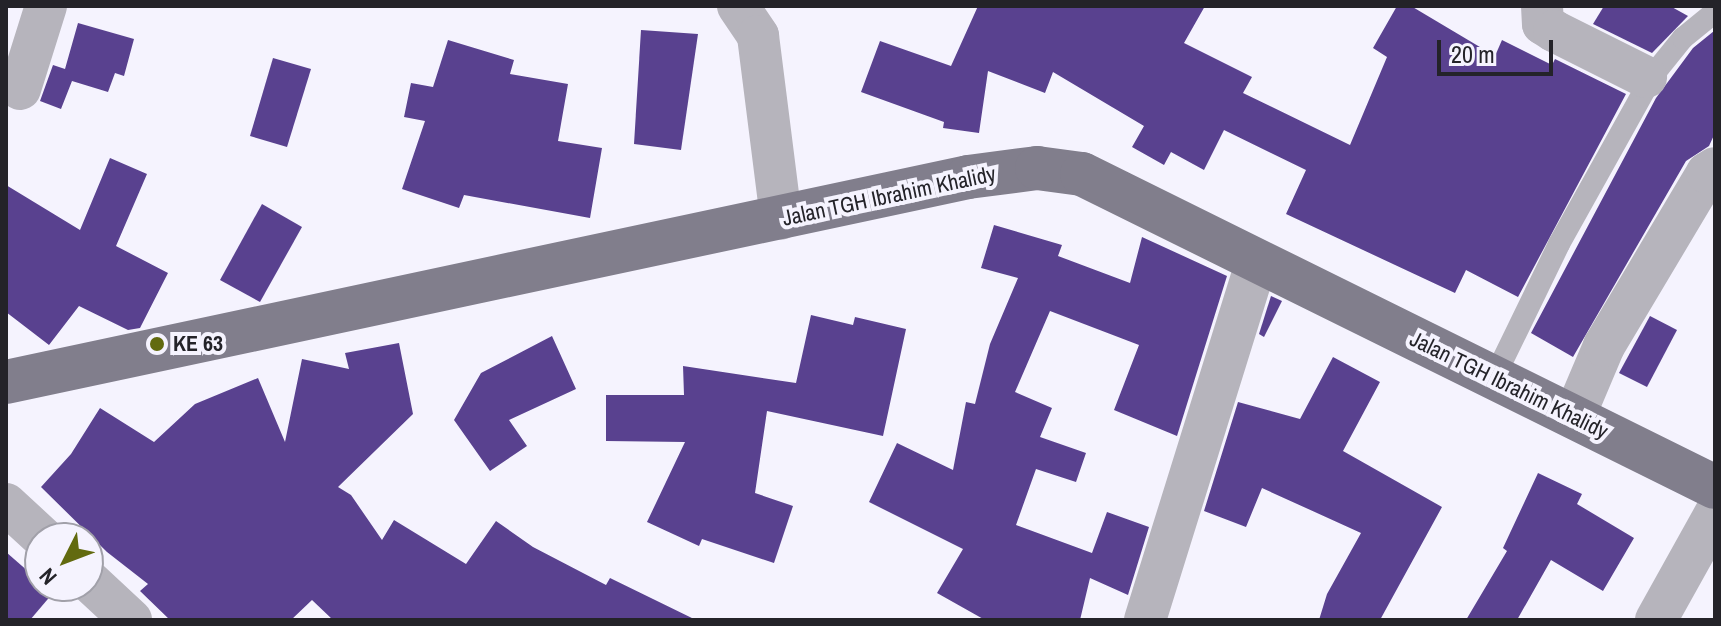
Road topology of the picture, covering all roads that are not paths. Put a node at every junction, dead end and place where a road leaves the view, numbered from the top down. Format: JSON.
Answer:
{"nodes":[{"id":1,"x":46,"y":6,"type":"edge"},
{"id":2,"x":738,"y":6,"type":"edge"},
{"id":3,"x":1542,"y":6,"type":"edge"},
{"id":4,"x":1715,"y":12,"type":"edge"},
{"id":5,"x":1646,"y":77,"type":"dead end"},
{"id":6,"x":20,"y":89,"type":"dead end"},
{"id":7,"x":1715,"y":168,"type":"edge"},
{"id":8,"x":781,"y":219,"type":"junction"},
{"id":9,"x":1257,"y":261,"type":"junction"},
{"id":10,"x":1494,"y":378,"type":"junction"},
{"id":11,"x":6,"y":382,"type":"edge"},
{"id":12,"x":1574,"y":417,"type":"junction"},
{"id":13,"x":1715,"y":487,"type":"edge"},
{"id":14,"x":6,"y":504,"type":"edge"},
{"id":15,"x":1715,"y":514,"type":"edge"},
{"id":16,"x":26,"y":522,"type":"edge"},
{"id":17,"x":104,"y":595,"type":"edge"},
{"id":18,"x":131,"y":620,"type":"edge"},
{"id":19,"x":1145,"y":620,"type":"edge"},
{"id":20,"x":1656,"y":620,"type":"edge"}],
"edges":[{"from":1,"to":6,"type":"street"},
{"from":2,"to":8,"type":"street"},
{"from":3,"to":5,"type":"street"},
{"from":4,"to":10,"type":"lane"},
{"from":7,"to":12,"type":"street"},
{"from":8,"to":9,"type":"main road","name":"Jalan TGH Ibrahim Khalidy"},
{"from":8,"to":11,"type":"main road","name":"Jalan TGH Ibrahim Khalidy"},
{"from":9,"to":10,"type":"main road","name":"Jalan TGH Ibrahim Khalidy"},
{"from":9,"to":19,"type":"street"},
{"from":10,"to":12,"type":"main road","name":"Jalan TGH Ibrahim Khalidy"},
{"from":12,"to":13,"type":"main road","name":"Jalan TGH Ibrahim Khalidy"},
{"from":14,"to":16,"type":"street"},
{"from":15,"to":20,"type":"street"},
{"from":17,"to":18,"type":"street"}]}
